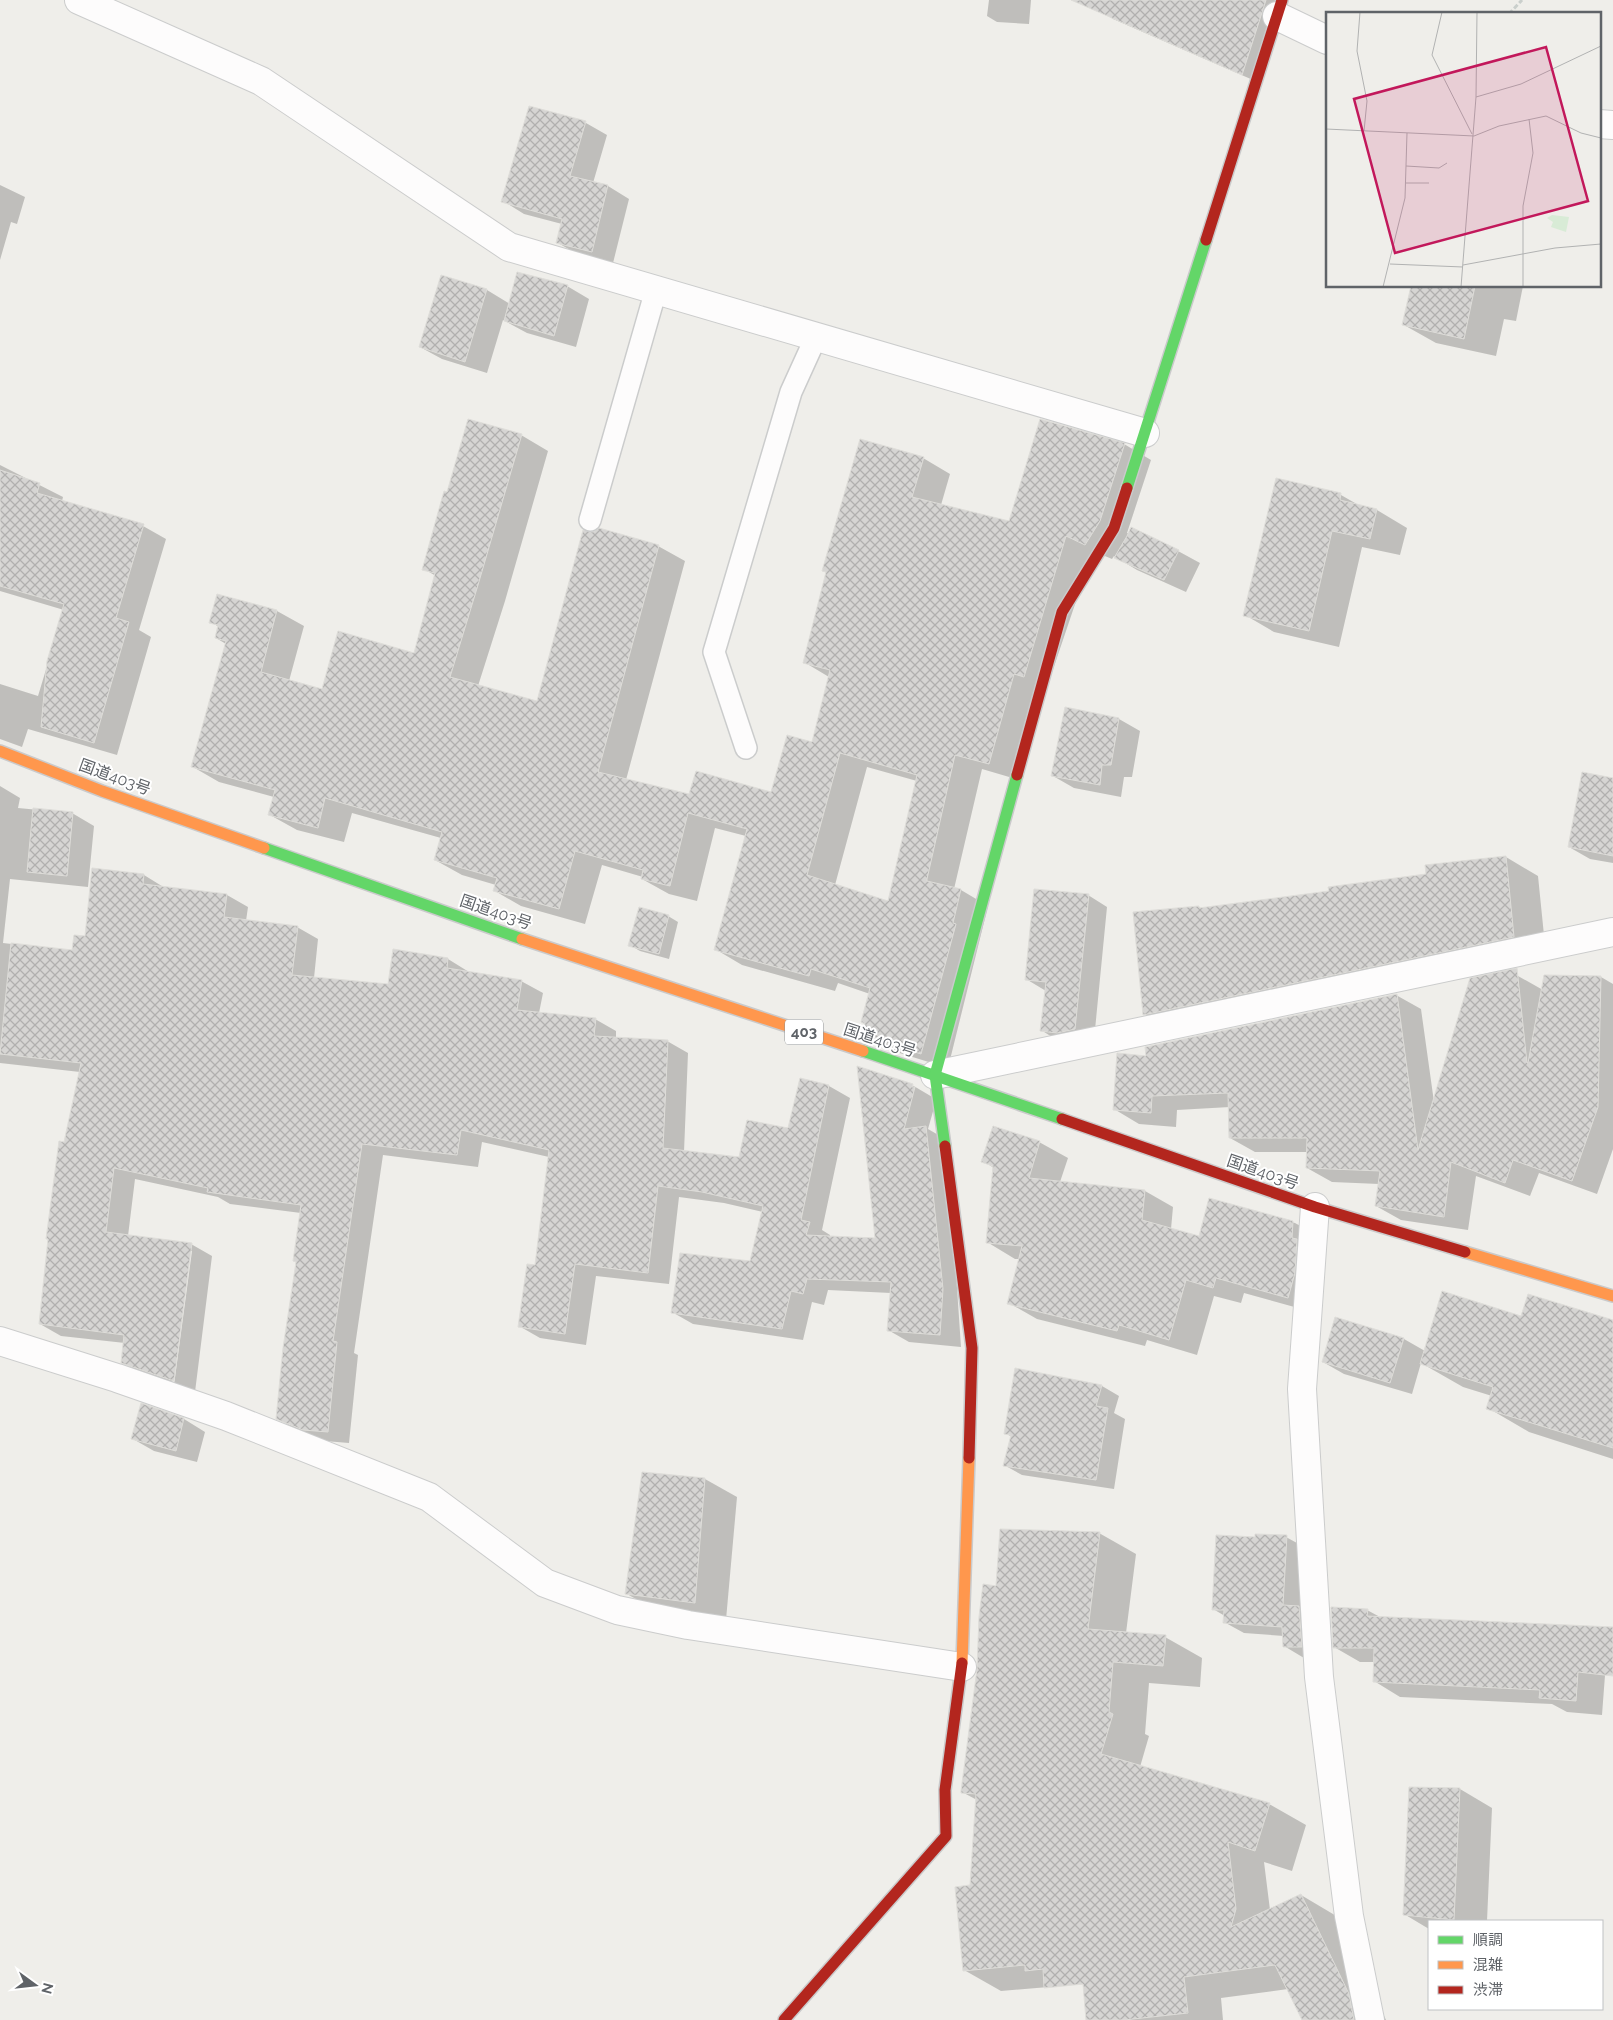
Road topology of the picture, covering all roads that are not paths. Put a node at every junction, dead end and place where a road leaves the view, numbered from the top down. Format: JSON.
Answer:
{"nodes":[{"id":1,"x":80,"y":0,"type":"edge"},
{"id":2,"x":1280,"y":8,"type":"edge"},
{"id":3,"x":1326,"y":39,"type":"edge"},
{"id":4,"x":1600,"y":124,"type":"edge"},
{"id":5,"x":1613,"y":125,"type":"edge"},
{"id":6,"x":656,"y":290,"type":"junction"},
{"id":7,"x":816,"y":337,"type":"junction"},
{"id":8,"x":1145,"y":433,"type":"junction"},
{"id":9,"x":590,"y":520,"type":"dead end"},
{"id":10,"x":746,"y":748,"type":"dead end"},
{"id":11,"x":0,"y":751,"type":"edge"},
{"id":12,"x":1613,"y":932,"type":"edge"},
{"id":13,"x":935,"y":1075,"type":"junction"},
{"id":14,"x":1315,"y":1207,"type":"junction"},
{"id":15,"x":1613,"y":1296,"type":"edge"},
{"id":16,"x":0,"y":1341,"type":"edge"},
{"id":17,"x":962,"y":1667,"type":"junction"},
{"id":18,"x":784,"y":2020,"type":"edge"},
{"id":19,"x":1370,"y":2020,"type":"edge"}],
"edges":[{"from":1,"to":6,"type":"street"},
{"from":2,"to":3,"type":"street"},
{"from":2,"to":8,"type":"main road"},
{"from":4,"to":5,"type":"street"},
{"from":6,"to":7,"type":"street"},
{"from":6,"to":9,"type":"lane"},
{"from":7,"to":8,"type":"street"},
{"from":7,"to":10,"type":"lane"},
{"from":8,"to":13,"type":"main road"},
{"from":11,"to":13,"type":"main road","name":"国道403号","number":"403"},
{"from":12,"to":13,"type":"street"},
{"from":13,"to":14,"type":"main road","name":"国道403号","number":"403"},
{"from":13,"to":17,"type":"main road"},
{"from":14,"to":15,"type":"main road","name":"国道403号","number":"403"},
{"from":14,"to":19,"type":"street"},
{"from":16,"to":17,"type":"street"},
{"from":17,"to":18,"type":"main road"}]}
